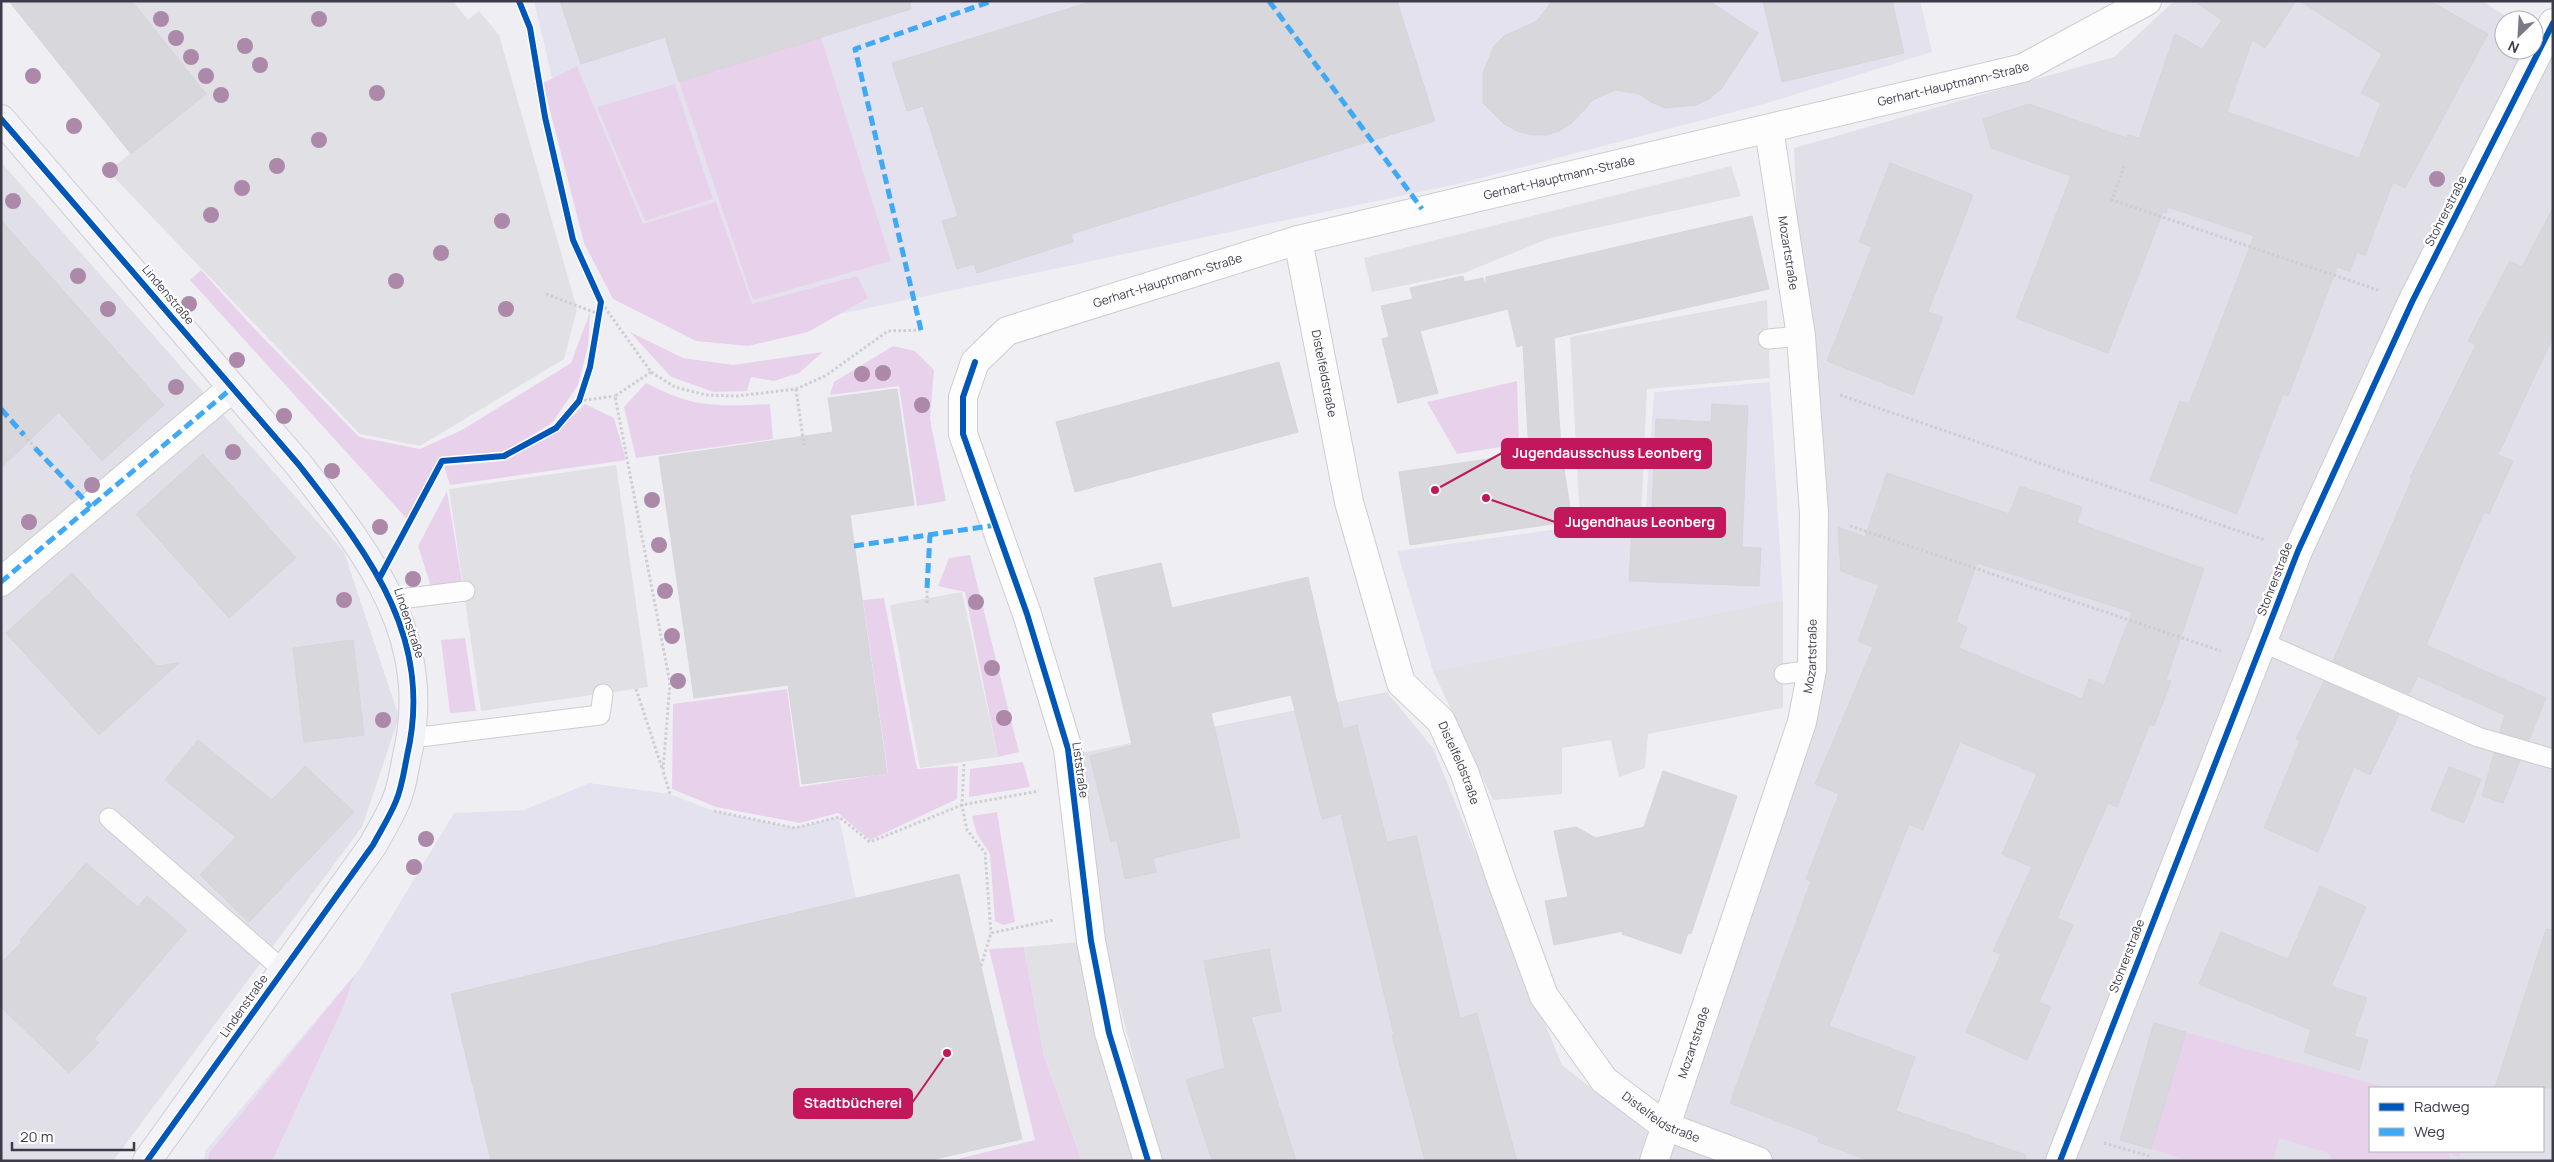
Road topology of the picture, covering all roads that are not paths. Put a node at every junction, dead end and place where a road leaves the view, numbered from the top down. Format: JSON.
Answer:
{"nodes":[{"id":1,"x":2147,"y":1,"type":"edge"},
{"id":2,"x":2553,"y":23,"type":"edge"},
{"id":3,"x":1,"y":119,"type":"edge"},
{"id":4,"x":1769,"y":129,"type":"junction"},
{"id":5,"x":1298,"y":240,"type":"junction"},
{"id":6,"x":1800,"y":336,"type":"junction"},
{"id":7,"x":1768,"y":339,"type":"dead end"},
{"id":8,"x":975,"y":362,"type":"joint"},
{"id":9,"x":232,"y":388,"type":"junction"},
{"id":10,"x":1,"y":582,"type":"edge"},
{"id":11,"x":465,"y":591,"type":"dead end"},
{"id":12,"x":392,"y":600,"type":"junction"},
{"id":13,"x":2258,"y":652,"type":"junction"},
{"id":14,"x":1812,"y":670,"type":"junction"},
{"id":15,"x":1784,"y":674,"type":"dead end"},
{"id":16,"x":603,"y":694,"type":"dead end"},
{"id":17,"x":412,"y":738,"type":"junction"},
{"id":18,"x":2553,"y":758,"type":"edge"},
{"id":19,"x":109,"y":818,"type":"dead end"},
{"id":20,"x":283,"y":970,"type":"junction"},
{"id":21,"x":1665,"y":1126,"type":"junction"},
{"id":22,"x":147,"y":1161,"type":"edge"},
{"id":23,"x":1148,"y":1161,"type":"edge"},
{"id":24,"x":1654,"y":1161,"type":"edge"},
{"id":25,"x":1758,"y":1161,"type":"edge"},
{"id":26,"x":2060,"y":1161,"type":"edge"}],
"edges":[{"from":1,"to":4,"type":"street","name":"Gerhart-Hauptmann-Straße"},
{"from":2,"to":13,"type":"street","name":"Stohrerstraße"},
{"from":3,"to":9,"type":"street","name":"Lindenstraße"},
{"from":4,"to":5,"type":"street","name":"Gerhart-Hauptmann-Straße"},
{"from":4,"to":6,"type":"street","name":"Mozartstraße"},
{"from":5,"to":8,"type":"street","name":"Gerhart-Hauptmann-Straße"},
{"from":5,"to":21,"type":"street","name":"Distelfeldstraße"},
{"from":6,"to":7,"type":"lane"},
{"from":6,"to":14,"type":"street","name":"Mozartstraße"},
{"from":8,"to":23,"type":"street","name":"Liststraße"},
{"from":9,"to":10,"type":"street"},
{"from":9,"to":12,"type":"street","name":"Lindenstraße"},
{"from":11,"to":12,"type":"lane"},
{"from":12,"to":17,"type":"street","name":"Lindenstraße"},
{"from":13,"to":18,"type":"lane"},
{"from":13,"to":26,"type":"street","name":"Stohrerstraße"},
{"from":14,"to":15,"type":"lane"},
{"from":14,"to":21,"type":"street","name":"Mozartstraße"},
{"from":16,"to":17,"type":"lane"},
{"from":17,"to":20,"type":"street","name":"Lindenstraße"},
{"from":19,"to":20,"type":"lane"},
{"from":20,"to":22,"type":"street","name":"Lindenstraße"},
{"from":21,"to":24,"type":"street","name":"Mozartstraße"},
{"from":21,"to":25,"type":"street","name":"Distelfeldstraße"}]}
